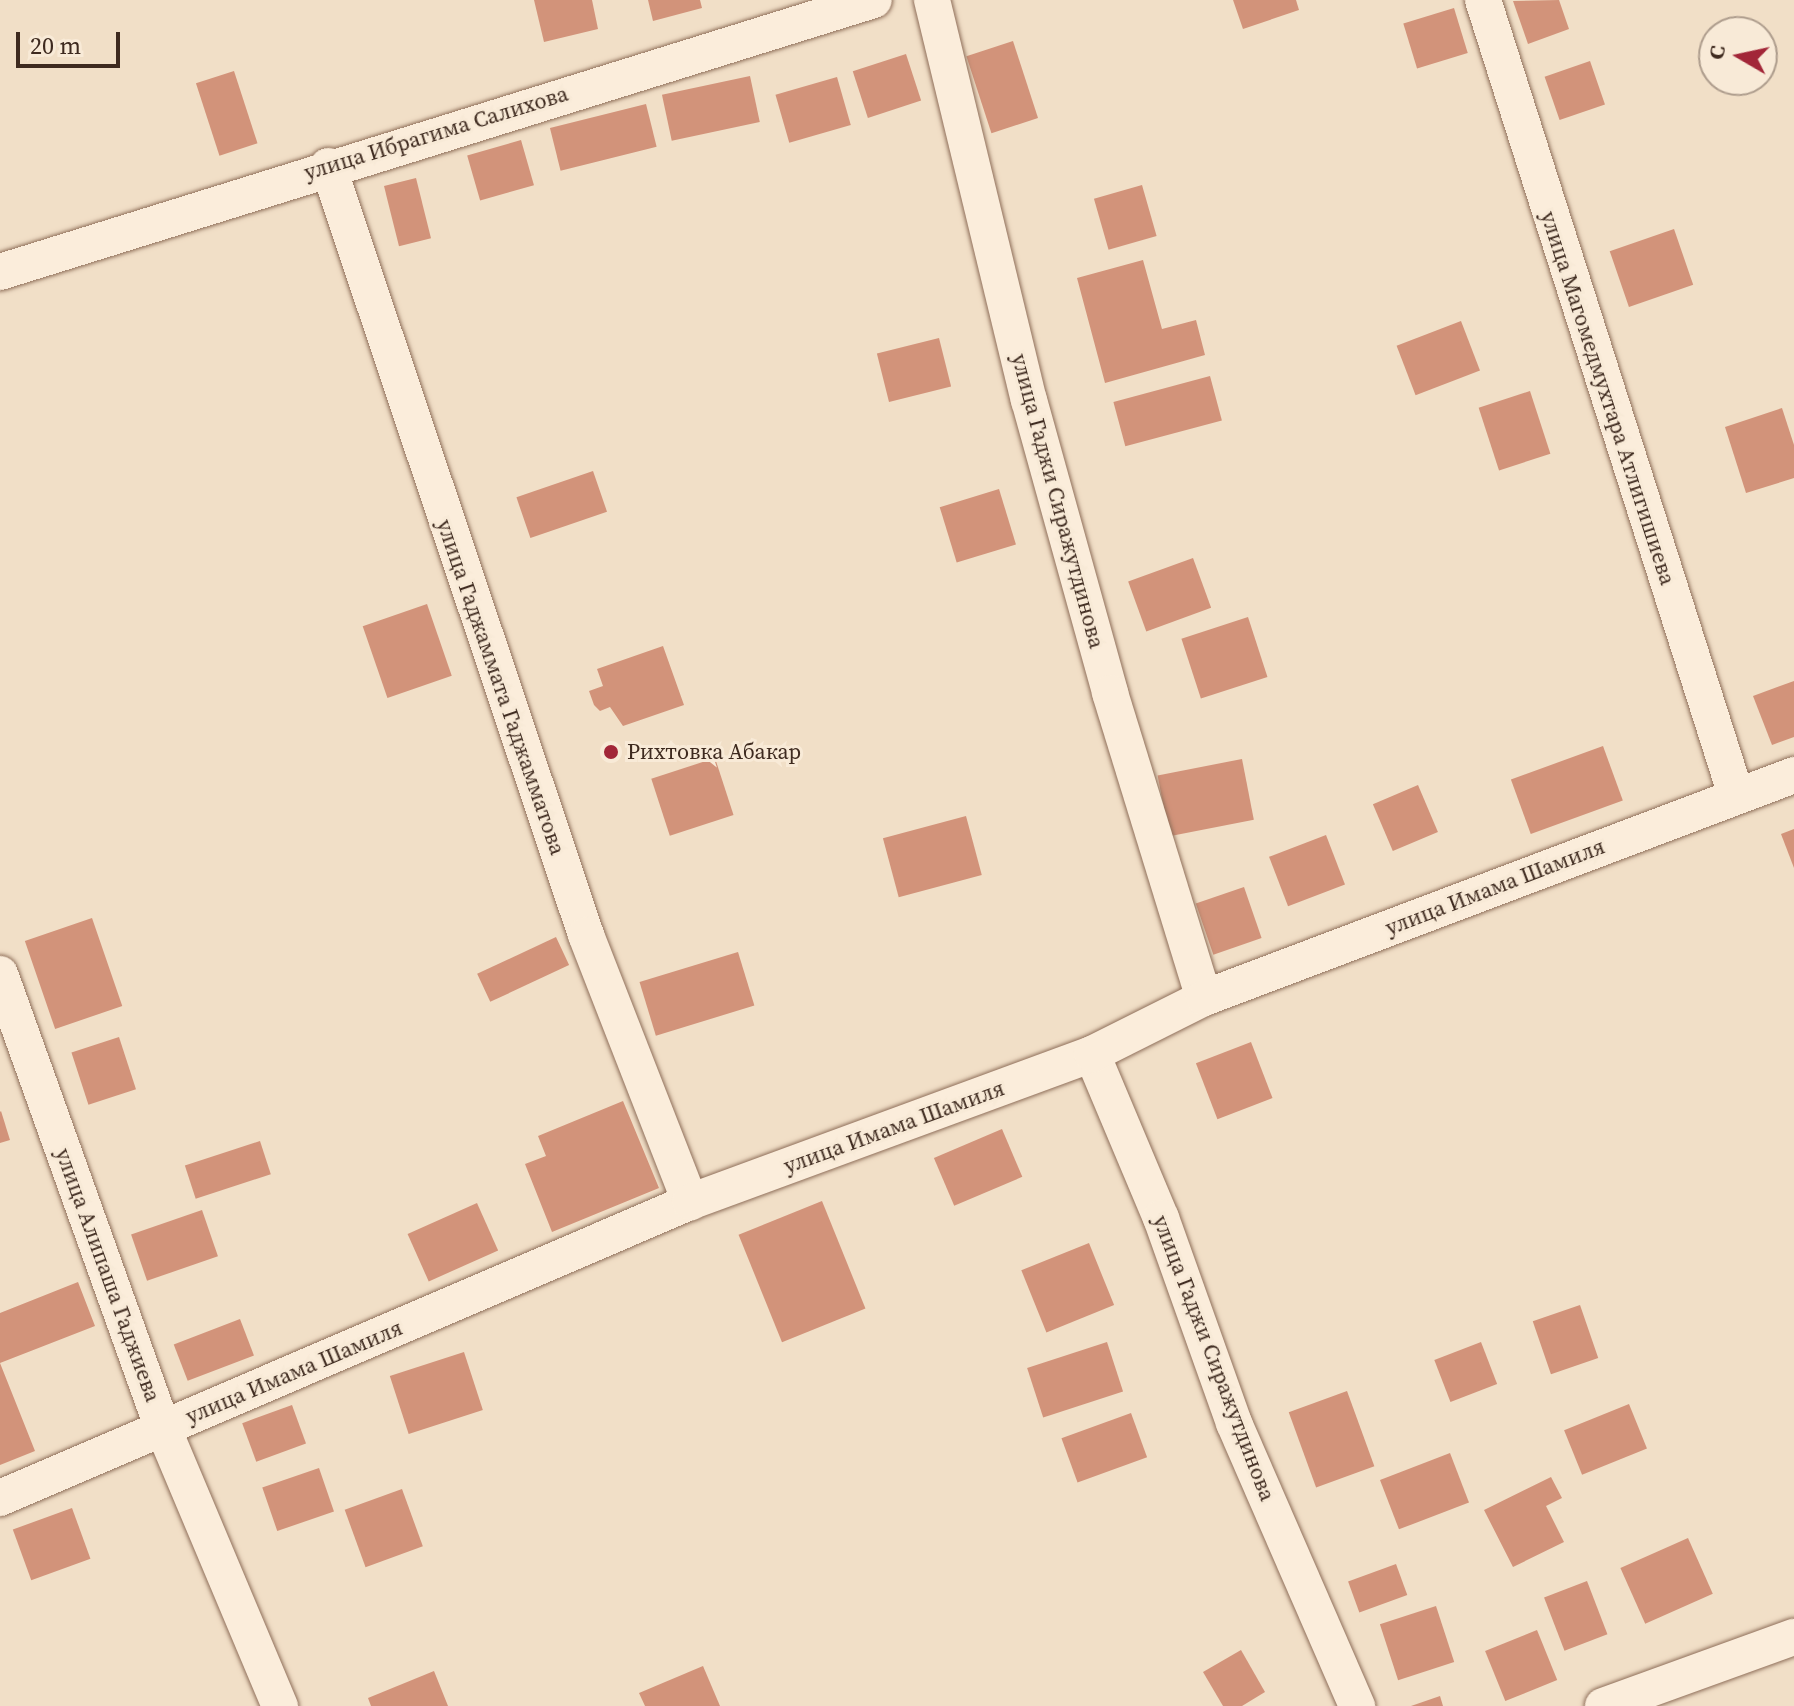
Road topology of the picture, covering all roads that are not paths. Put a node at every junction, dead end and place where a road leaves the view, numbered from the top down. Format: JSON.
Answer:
{"nodes":[{"id":1,"x":874,"y":0,"type":"edge"},
{"id":2,"x":932,"y":0,"type":"edge"},
{"id":3,"x":1483,"y":0,"type":"edge"},
{"id":4,"x":328,"y":166,"type":"junction"},
{"id":5,"x":0,"y":272,"type":"edge"},
{"id":6,"x":1794,"y":775,"type":"edge"},
{"id":7,"x":1736,"y":795,"type":"junction"},
{"id":8,"x":0,"y":974,"type":"edge"},
{"id":9,"x":1204,"y":998,"type":"junction"},
{"id":10,"x":1092,"y":1054,"type":"junction"},
{"id":11,"x":690,"y":1202,"type":"junction"},
{"id":12,"x":163,"y":1428,"type":"junction"},
{"id":13,"x":0,"y":1498,"type":"edge"},
{"id":14,"x":1794,"y":1637,"type":"edge"},
{"id":15,"x":280,"y":1706,"type":"edge"},
{"id":16,"x":1357,"y":1706,"type":"edge"},
{"id":17,"x":1603,"y":1706,"type":"edge"}],
"edges":[{"from":1,"to":4,"type":"street","name":"улица Ибрагима Салихова"},
{"from":2,"to":9,"type":"street","name":"улица Гаджи Сиражутдинова"},
{"from":3,"to":7,"type":"street","name":"улица Магомедмухтара Атлигишиева"},
{"from":4,"to":5,"type":"street","name":"улица Ибрагима Салихова"},
{"from":4,"to":11,"type":"street","name":"улица Гаджаммата Гаджамматова"},
{"from":6,"to":7,"type":"street","name":"улица Имама Шамиля"},
{"from":7,"to":9,"type":"street","name":"улица Имама Шамиля"},
{"from":8,"to":12,"type":"street","name":"улица Алипаша Гаджиева"},
{"from":9,"to":10,"type":"street","name":"улица Имама Шамиля"},
{"from":10,"to":11,"type":"street","name":"улица Имама Шамиля"},
{"from":10,"to":16,"type":"street","name":"улица Гаджи Сиражутдинова"},
{"from":11,"to":12,"type":"street","name":"улица Имама Шамиля"},
{"from":12,"to":13,"type":"street","name":"улица Имама Шамиля"},
{"from":12,"to":15,"type":"street","name":"улица Алипаша Гаджиева"},
{"from":14,"to":17,"type":"street"}]}
